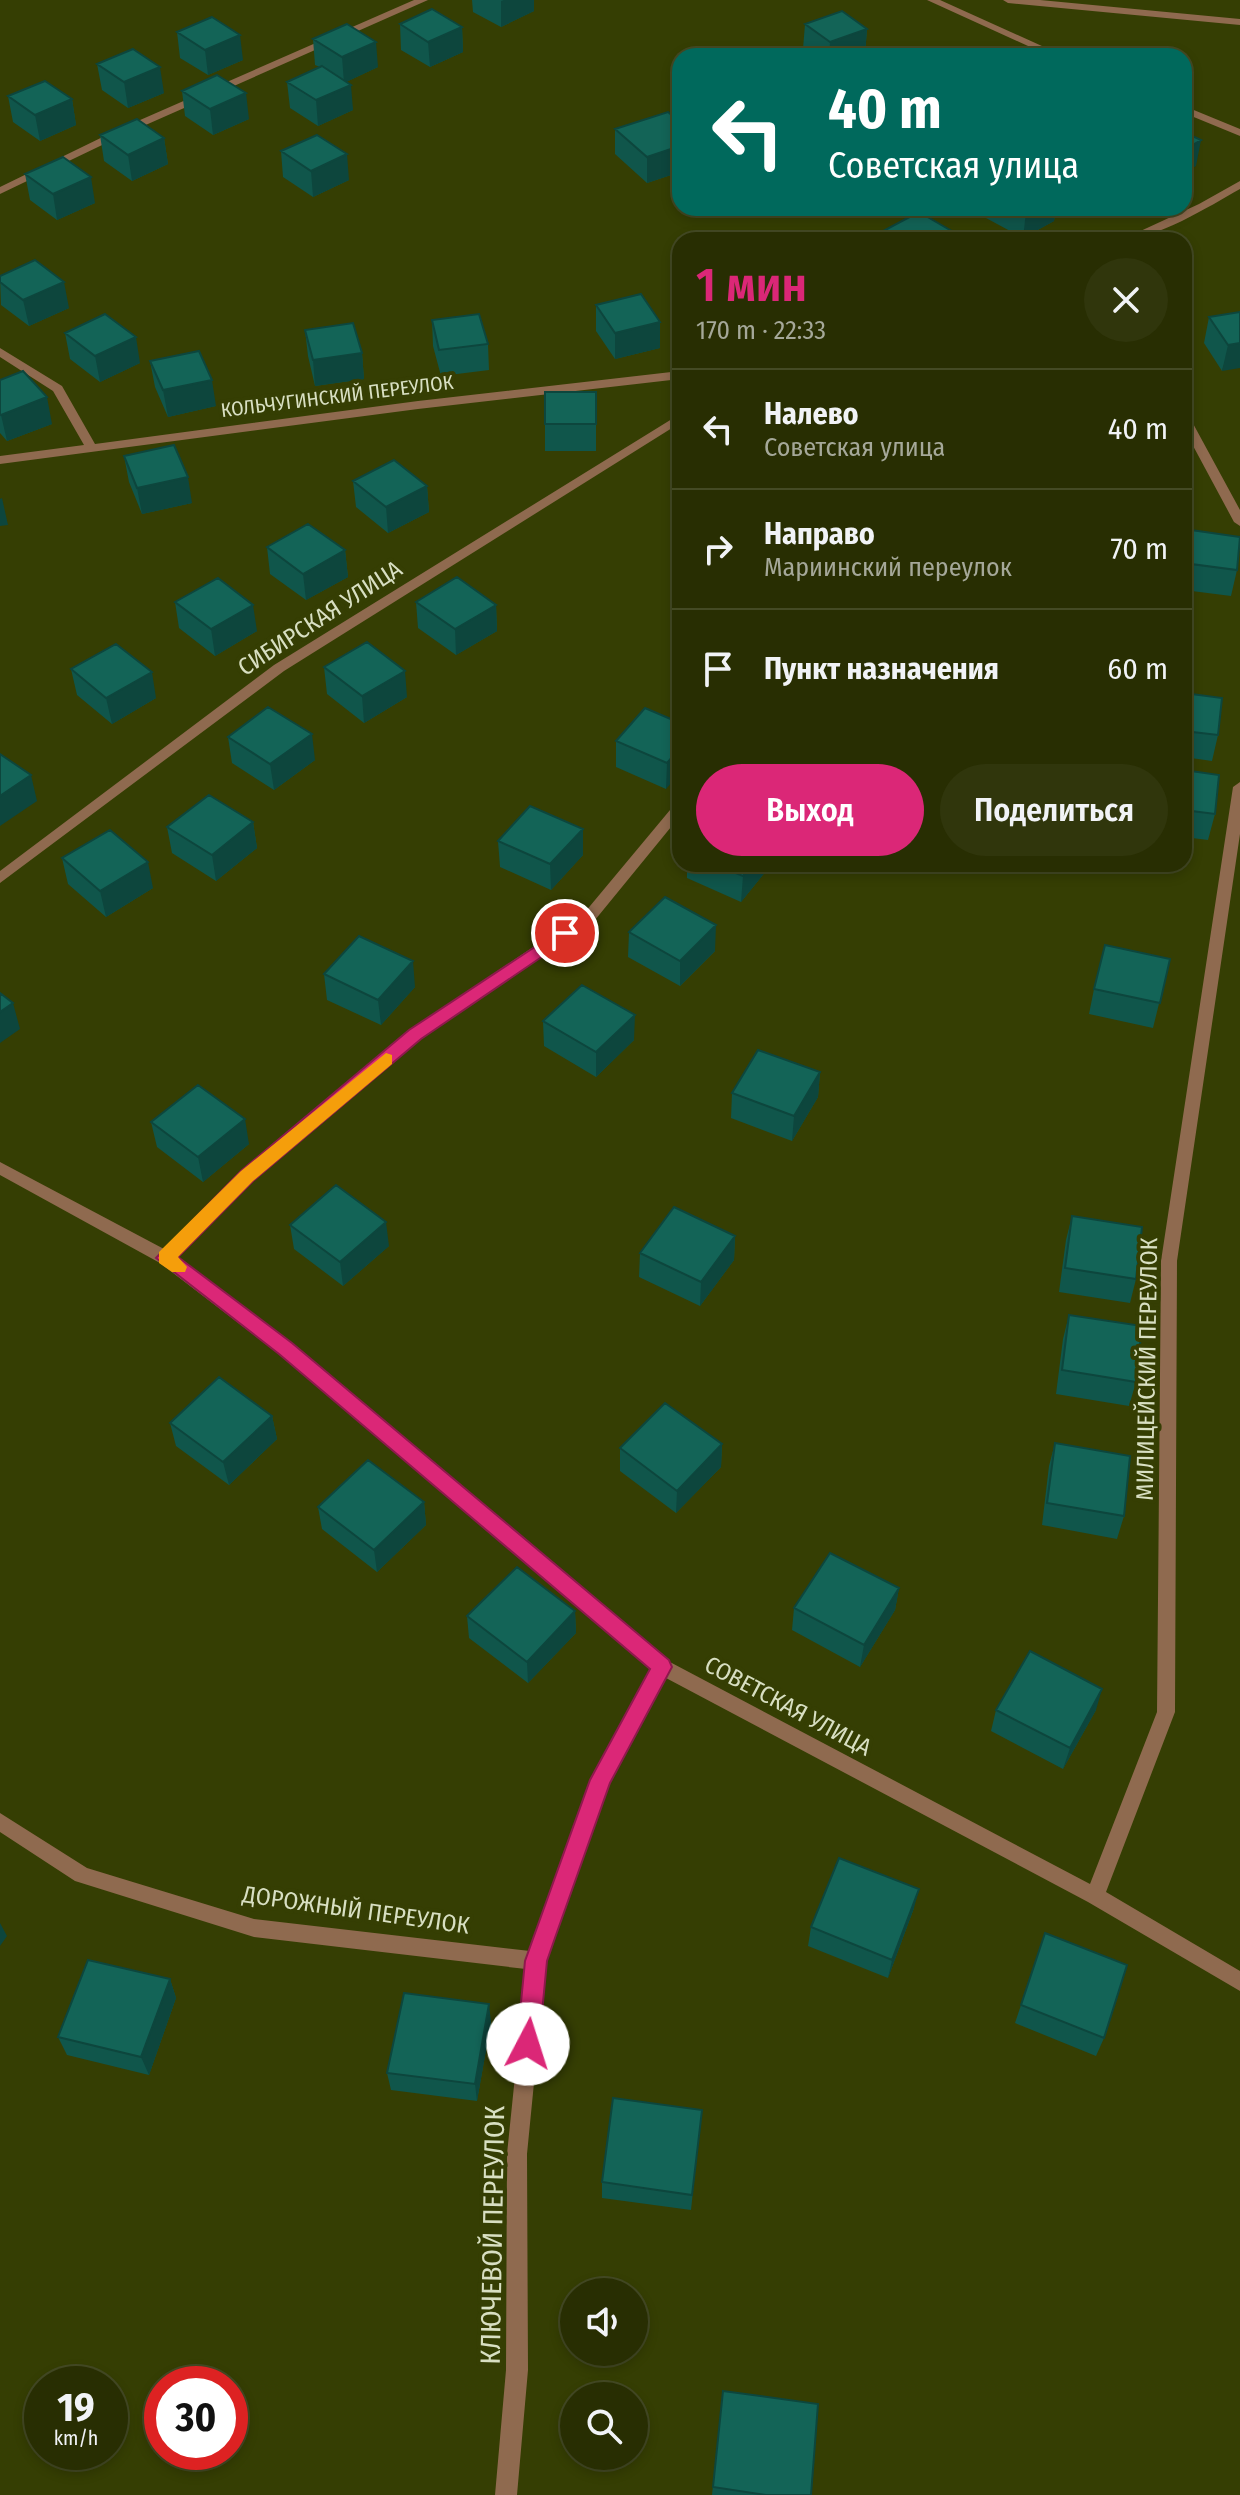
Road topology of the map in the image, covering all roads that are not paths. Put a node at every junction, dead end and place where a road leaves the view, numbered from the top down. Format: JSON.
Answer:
{"nodes":[{"id":1,"x":423,"y":0,"type":"edge"},
{"id":2,"x":932,"y":0,"type":"edge"},
{"id":3,"x":1008,"y":0,"type":"edge"},
{"id":4,"x":1240,"y":22,"type":"edge"},
{"id":5,"x":1041,"y":48,"type":"edge"},
{"id":6,"x":1192,"y":112,"type":"edge"},
{"id":7,"x":1240,"y":133,"type":"edge"},
{"id":8,"x":1240,"y":184,"type":"edge"},
{"id":9,"x":0,"y":191,"type":"edge"},
{"id":10,"x":1192,"y":211,"type":"edge"},
{"id":11,"x":1181,"y":216,"type":"edge"},
{"id":12,"x":1145,"y":232,"type":"edge"},
{"id":13,"x":0,"y":352,"type":"edge"},
{"id":14,"x":672,"y":376,"type":"edge"},
{"id":15,"x":672,"y":423,"type":"edge"},
{"id":16,"x":1192,"y":433,"type":"edge"},
{"id":17,"x":91,"y":447,"type":"junction"},
{"id":18,"x":0,"y":460,"type":"edge"},
{"id":19,"x":1240,"y":522,"type":"edge"},
{"id":20,"x":1240,"y":787,"type":"edge"},
{"id":21,"x":672,"y":817,"type":"edge"},
{"id":22,"x":0,"y":878,"type":"edge"},
{"id":23,"x":0,"y":1168,"type":"edge"},
{"id":24,"x":166,"y":1258,"type":"junction"},
{"id":25,"x":662,"y":1667,"type":"junction"},
{"id":26,"x":0,"y":1822,"type":"edge"},
{"id":27,"x":1095,"y":1896,"type":"junction"},
{"id":28,"x":536,"y":1961,"type":"junction"},
{"id":29,"x":1240,"y":1982,"type":"edge"},
{"id":30,"x":506,"y":2495,"type":"edge"}],
"edges":[{"from":1,"to":9,"type":"street"},
{"from":2,"to":5,"type":"street"},
{"from":3,"to":4,"type":"street"},
{"from":6,"to":7,"type":"street"},
{"from":8,"to":10,"type":"street"},
{"from":11,"to":12,"type":"street"},
{"from":13,"to":17,"type":"street"},
{"from":14,"to":17,"type":"street","name":"КОЛЬЧУГИНСКИЙ ПЕРЕУЛОК"},
{"from":15,"to":22,"type":"street","name":"СИБИРСКАЯ УЛИЦА"},
{"from":16,"to":19,"type":"street"},
{"from":17,"to":18,"type":"street","name":"КОЛЬЧУГИНСКИЙ ПЕРЕУЛОК"},
{"from":20,"to":27,"type":"street","name":"МИЛИЦЕЙСКИЙ ПЕРЕУЛОК"},
{"from":21,"to":24,"type":"street"},
{"from":23,"to":24,"type":"street","name":"СОВЕТСКАЯ УЛИЦА"},
{"from":24,"to":25,"type":"street","name":"СОВЕТСКАЯ УЛИЦА"},
{"from":25,"to":27,"type":"street","name":"СОВЕТСКАЯ УЛИЦА"},
{"from":25,"to":28,"type":"street","name":"КЛЮЧЕВОЙ ПЕРЕУЛОК"},
{"from":26,"to":28,"type":"street","name":"ДОРОЖНЫЙ ПЕРЕУЛОК"},
{"from":27,"to":29,"type":"street","name":"СОВЕТСКАЯ УЛИЦА"},
{"from":28,"to":30,"type":"street","name":"КЛЮЧЕВОЙ ПЕРЕУЛОК"}]}
